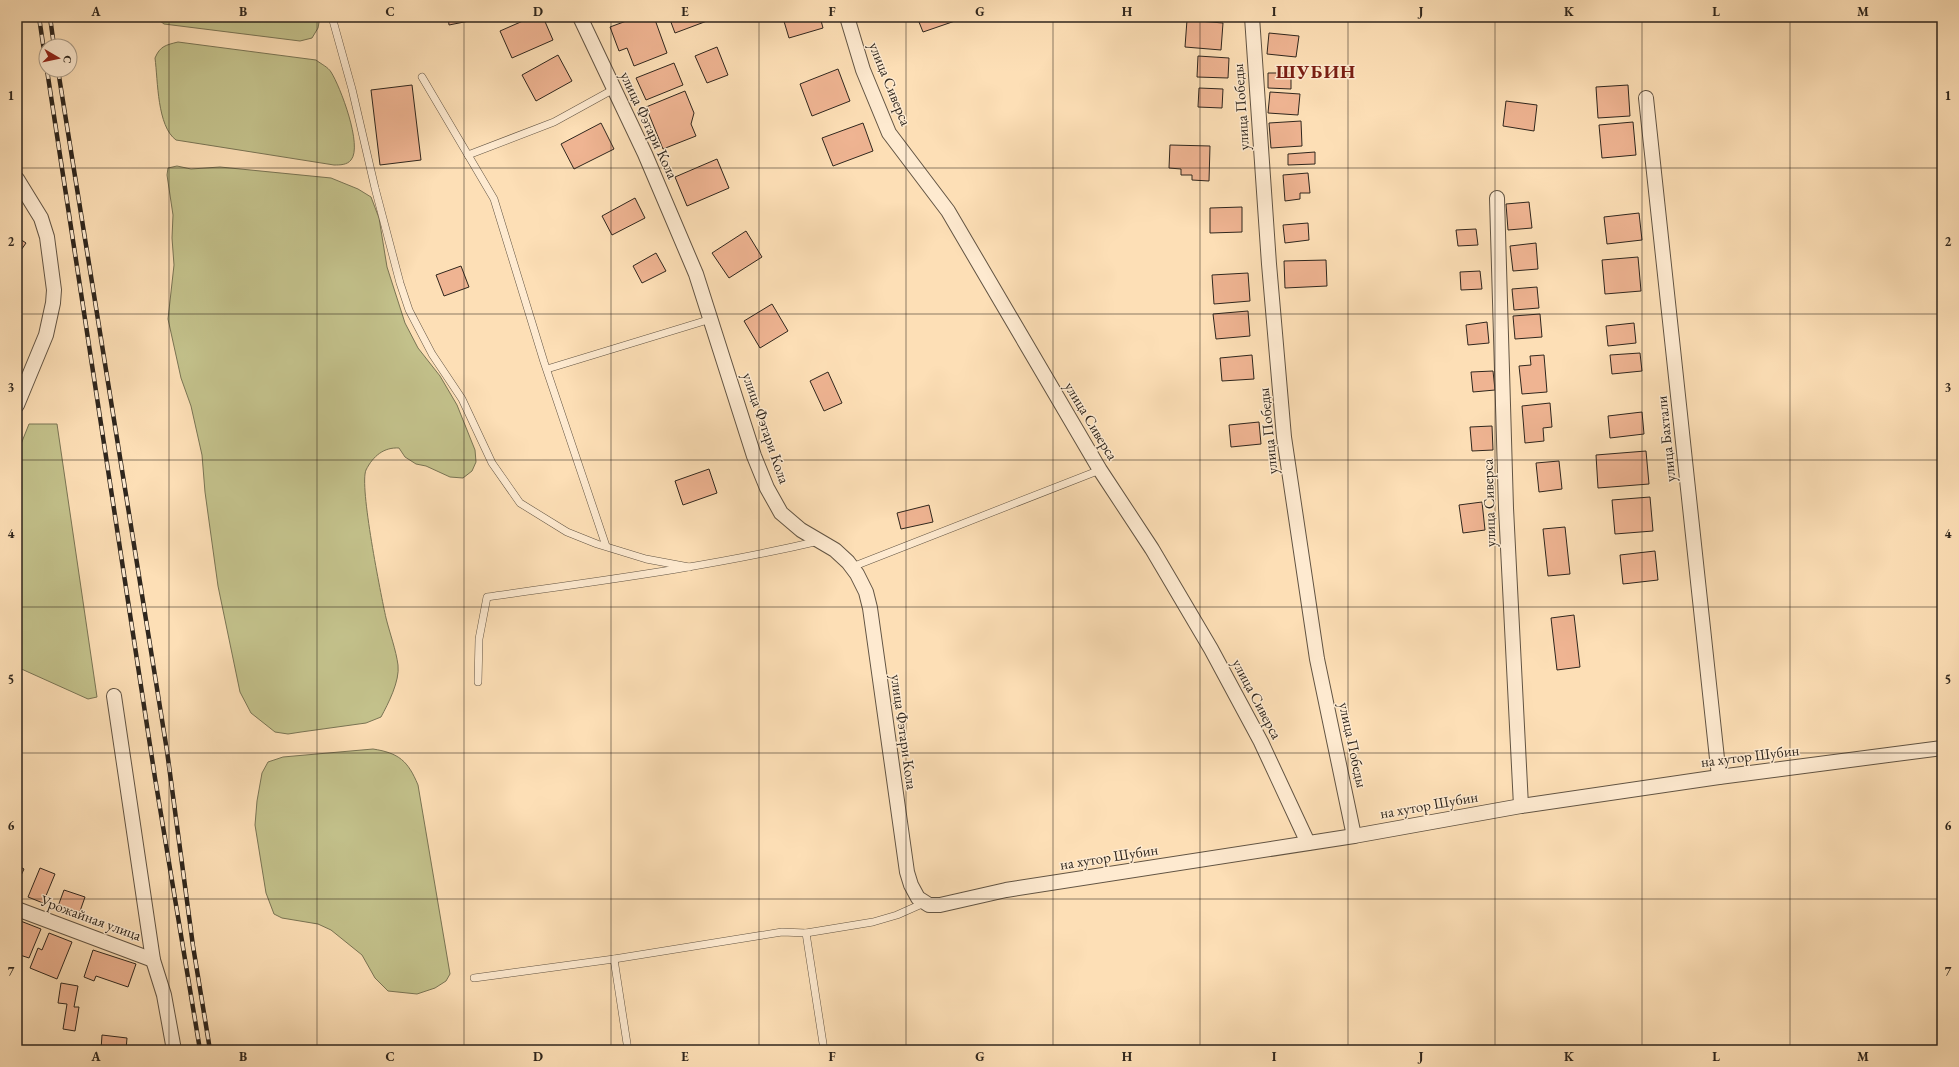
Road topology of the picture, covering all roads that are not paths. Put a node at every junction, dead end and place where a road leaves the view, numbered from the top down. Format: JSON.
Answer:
{"nodes":[{"id":1,"x":332,"y":17,"type":"edge"},
{"id":2,"x":580,"y":17,"type":"edge"},
{"id":3,"x":847,"y":17,"type":"edge"},
{"id":4,"x":1252,"y":17,"type":"edge"},
{"id":5,"x":422,"y":78,"type":"dead end"},
{"id":6,"x":614,"y":89,"type":"junction"},
{"id":7,"x":1646,"y":98,"type":"dead end"},
{"id":8,"x":468,"y":155,"type":"junction"},
{"id":9,"x":17,"y":179,"type":"edge"},
{"id":10,"x":1497,"y":198,"type":"dead end"},
{"id":11,"x":711,"y":319,"type":"junction"},
{"id":12,"x":547,"y":369,"type":"junction"},
{"id":13,"x":17,"y":405,"type":"edge"},
{"id":14,"x":1100,"y":470,"type":"junction"},
{"id":15,"x":819,"y":541,"type":"junction"},
{"id":16,"x":606,"y":546,"type":"junction"},
{"id":17,"x":689,"y":567,"type":"junction"},
{"id":18,"x":852,"y":567,"type":"junction"},
{"id":19,"x":478,"y":682,"type":"dead end"},
{"id":20,"x":114,"y":696,"type":"dead end"},
{"id":21,"x":1942,"y":748,"type":"edge"},
{"id":22,"x":1719,"y":777,"type":"junction"},
{"id":23,"x":1521,"y":806,"type":"junction"},
{"id":24,"x":1354,"y":836,"type":"junction"},
{"id":25,"x":1308,"y":843,"type":"junction"},
{"id":26,"x":924,"y":903,"type":"junction"},
{"id":27,"x":17,"y":909,"type":"edge"},
{"id":28,"x":806,"y":933,"type":"junction"},
{"id":29,"x":614,"y":959,"type":"junction"},
{"id":30,"x":153,"y":960,"type":"junction"},
{"id":31,"x":474,"y":978,"type":"dead end"},
{"id":32,"x":174,"y":1050,"type":"edge"},
{"id":33,"x":628,"y":1050,"type":"edge"},
{"id":34,"x":824,"y":1050,"type":"edge"}],
"edges":[{"from":1,"to":16,"type":"lane"},
{"from":2,"to":6,"type":"street","name":"улица Фэтари Кола"},
{"from":3,"to":14,"type":"street","name":"улица Сиверса"},
{"from":4,"to":24,"type":"street","name":"улица Победы"},
{"from":5,"to":8,"type":"lane"},
{"from":6,"to":8,"type":"lane"},
{"from":6,"to":11,"type":"street","name":"улица Фэтари Кола"},
{"from":7,"to":22,"type":"street","name":"улица Бахтали"},
{"from":8,"to":12,"type":"lane"},
{"from":9,"to":13,"type":"street"},
{"from":10,"to":23,"type":"street","name":"улица Сиверса"},
{"from":11,"to":12,"type":"lane"},
{"from":11,"to":15,"type":"street","name":"улица Фэтари Кола"},
{"from":12,"to":16,"type":"lane"},
{"from":14,"to":18,"type":"lane"},
{"from":14,"to":25,"type":"street","name":"улица Сиверса"},
{"from":15,"to":17,"type":"lane"},
{"from":15,"to":18,"type":"street","name":"улица Фэтари Кола"},
{"from":16,"to":17,"type":"lane"},
{"from":17,"to":19,"type":"lane"},
{"from":18,"to":26,"type":"street","name":"улица Фэтари Кола"},
{"from":20,"to":30,"type":"street"},
{"from":21,"to":22,"type":"street","name":"на хутор Шубин"},
{"from":22,"to":23,"type":"street","name":"на хутор Шубин"},
{"from":23,"to":24,"type":"street","name":"на хутор Шубин"},
{"from":24,"to":25,"type":"street","name":"на хутор Шубин"},
{"from":25,"to":26,"type":"street","name":"на хутор Шубин"},
{"from":26,"to":28,"type":"lane"},
{"from":27,"to":30,"type":"street","name":"Урожайная улица"},
{"from":28,"to":29,"type":"lane"},
{"from":28,"to":34,"type":"lane"},
{"from":29,"to":31,"type":"lane"},
{"from":29,"to":33,"type":"lane"},
{"from":30,"to":32,"type":"street"}]}
